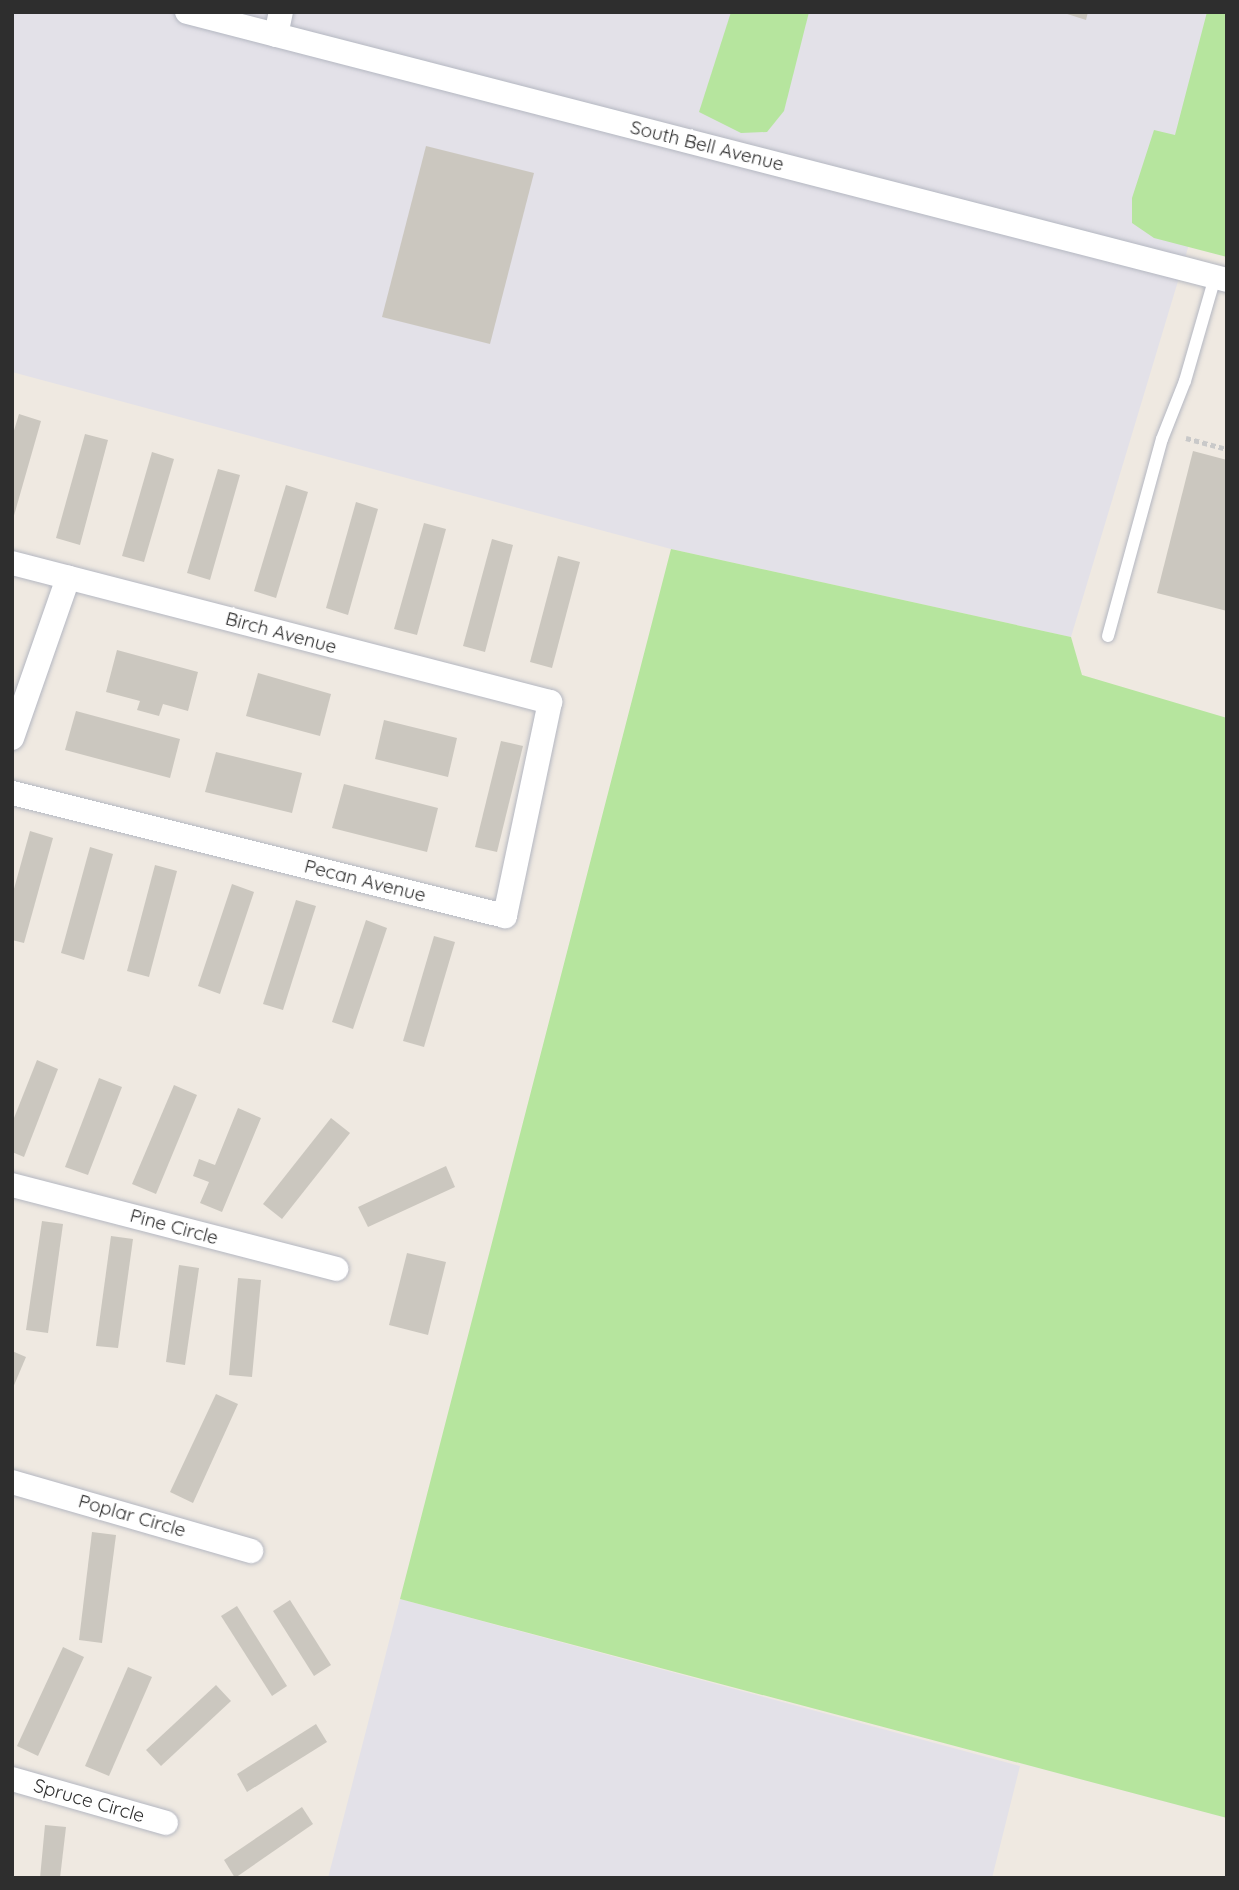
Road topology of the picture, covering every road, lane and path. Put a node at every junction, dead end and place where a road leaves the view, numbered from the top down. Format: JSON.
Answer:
{"nodes":[{"id":1,"x":187,"y":12,"type":"edge"},
{"id":2,"x":279,"y":23,"type":"edge"},
{"id":3,"x":1221,"y":279,"type":"edge"},
{"id":4,"x":1165,"y":433,"type":"junction"},
{"id":5,"x":1227,"y":449,"type":"edge"},
{"id":6,"x":12,"y":563,"type":"edge"},
{"id":7,"x":68,"y":578,"type":"junction"},
{"id":8,"x":1108,"y":636,"type":"dead end"},
{"id":9,"x":550,"y":702,"type":"joint"},
{"id":10,"x":12,"y":738,"type":"edge"},
{"id":11,"x":12,"y":793,"type":"edge"},
{"id":12,"x":12,"y":1185,"type":"edge"},
{"id":13,"x":336,"y":1269,"type":"dead end"},
{"id":14,"x":12,"y":1482,"type":"edge"},
{"id":15,"x":251,"y":1551,"type":"dead end"},
{"id":16,"x":12,"y":1779,"type":"edge"},
{"id":17,"x":166,"y":1823,"type":"dead end"}],
"edges":[{"from":1,"to":2,"type":"street","name":"South Bell Avenue"},
{"from":2,"to":3,"type":"street","name":"South Bell Avenue"},
{"from":3,"to":4,"type":"lane"},
{"from":4,"to":5,"type":"path"},
{"from":4,"to":8,"type":"lane"},
{"from":6,"to":7,"type":"street","name":"Birch Avenue"},
{"from":7,"to":9,"type":"street","name":"Birch Avenue"},
{"from":7,"to":10,"type":"street"},
{"from":9,"to":11,"type":"street","name":"Pecan Avenue"},
{"from":12,"to":13,"type":"street","name":"Pine Circle"},
{"from":14,"to":15,"type":"street","name":"Poplar Circle"},
{"from":16,"to":17,"type":"street","name":"Spruce Circle"}]}
